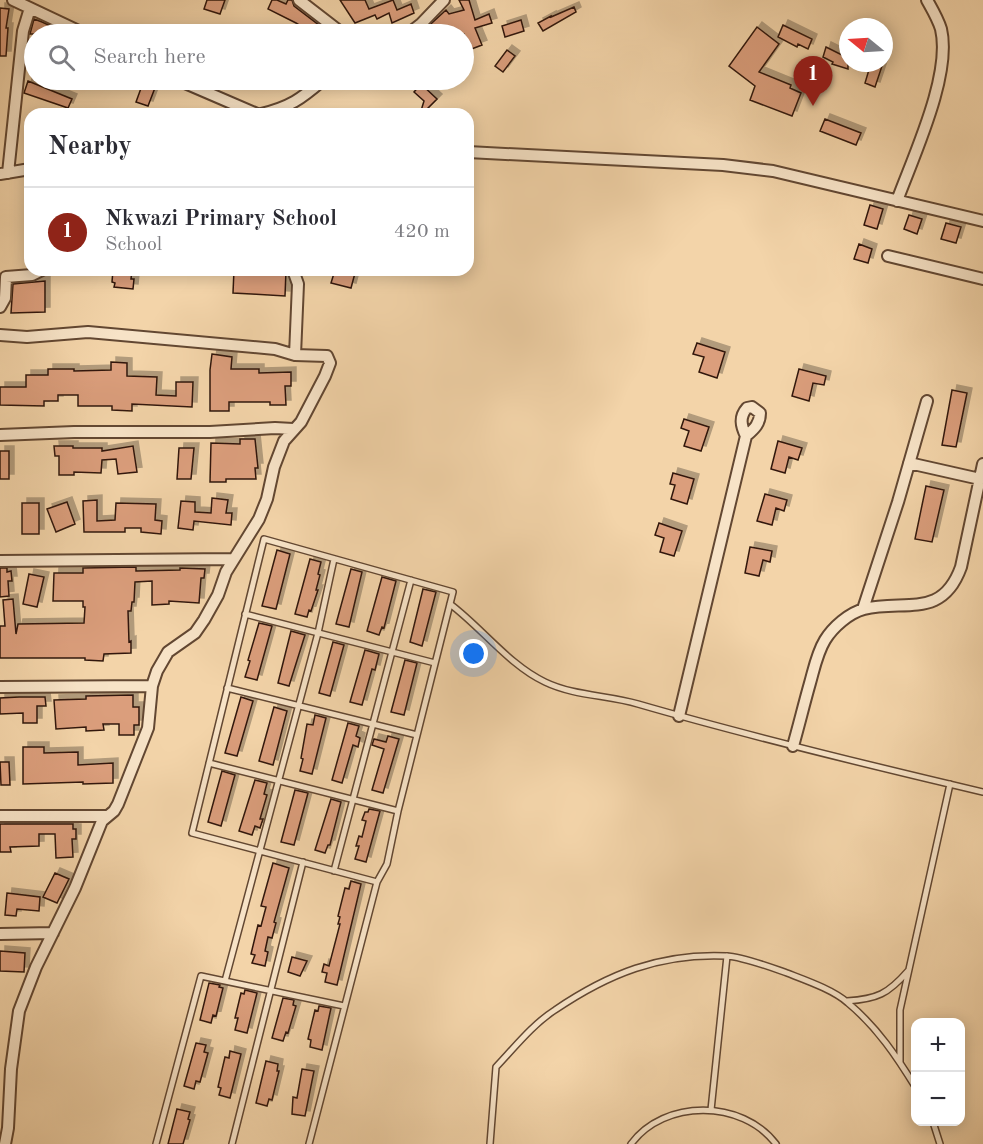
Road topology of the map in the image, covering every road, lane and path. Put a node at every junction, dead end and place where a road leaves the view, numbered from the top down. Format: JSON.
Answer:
{"nodes":[{"id":1,"x":13,"y":0,"type":"edge"},
{"id":2,"x":299,"y":0,"type":"edge"},
{"id":3,"x":444,"y":0,"type":"edge"},
{"id":4,"x":927,"y":0,"type":"edge"},
{"id":5,"x":34,"y":6,"type":"edge"},
{"id":6,"x":26,"y":24,"type":"edge"},
{"id":7,"x":67,"y":24,"type":"edge"},
{"id":8,"x":330,"y":24,"type":"edge"},
{"id":9,"x":421,"y":24,"type":"edge"},
{"id":10,"x":24,"y":29,"type":"edge"},
{"id":11,"x":201,"y":90,"type":"edge"},
{"id":12,"x":311,"y":90,"type":"edge"},
{"id":13,"x":245,"y":108,"type":"edge"},
{"id":14,"x":285,"y":108,"type":"edge"},
{"id":15,"x":474,"y":152,"type":"edge"},
{"id":16,"x":24,"y":169,"type":"edge"},
{"id":17,"x":4,"y":173,"type":"edge"},
{"id":18,"x":897,"y":201,"type":"junction"},
{"id":19,"x":983,"y":221,"type":"edge"},
{"id":20,"x":888,"y":256,"type":"dead end"},
{"id":21,"x":24,"y":276,"type":"edge"},
{"id":22,"x":295,"y":276,"type":"edge"},
{"id":23,"x":983,"y":279,"type":"edge"},
{"id":24,"x":0,"y":307,"type":"edge"},
{"id":25,"x":0,"y":336,"type":"edge"},
{"id":26,"x":295,"y":355,"type":"junction"},
{"id":27,"x":927,"y":401,"type":"dead end"},
{"id":28,"x":293,"y":429,"type":"junction"},
{"id":29,"x":0,"y":435,"type":"edge"},
{"id":30,"x":746,"y":436,"type":"dead end"},
{"id":31,"x":909,"y":463,"type":"junction"},
{"id":32,"x":983,"y":464,"type":"edge"},
{"id":33,"x":980,"y":479,"type":"junction"},
{"id":34,"x":233,"y":559,"type":"junction"},
{"id":35,"x":334,"y":559,"type":"junction"},
{"id":36,"x":0,"y":561,"type":"edge"},
{"id":37,"x":411,"y":580,"type":"junction"},
{"id":38,"x":450,"y":604,"type":"junction"},
{"id":39,"x":863,"y":609,"type":"junction"},
{"id":40,"x":245,"y":614,"type":"junction"},
{"id":41,"x":318,"y":633,"type":"junction"},
{"id":42,"x":391,"y":652,"type":"junction"},
{"id":43,"x":435,"y":663,"type":"junction"},
{"id":44,"x":152,"y":686,"type":"junction"},
{"id":45,"x":0,"y":687,"type":"edge"},
{"id":46,"x":227,"y":688,"type":"junction"},
{"id":47,"x":297,"y":705,"type":"junction"},
{"id":48,"x":680,"y":716,"type":"junction"},
{"id":49,"x":372,"y":724,"type":"junction"},
{"id":50,"x":417,"y":735,"type":"junction"},
{"id":51,"x":793,"y":746,"type":"junction"},
{"id":52,"x":209,"y":763,"type":"junction"},
{"id":53,"x":279,"y":780,"type":"junction"},
{"id":54,"x":950,"y":784,"type":"junction"},
{"id":55,"x":983,"y":792,"type":"edge"},
{"id":56,"x":352,"y":799,"type":"junction"},
{"id":57,"x":398,"y":811,"type":"junction"},
{"id":58,"x":0,"y":816,"type":"edge"},
{"id":59,"x":106,"y":816,"type":"junction"},
{"id":60,"x":259,"y":851,"type":"junction"},
{"id":61,"x":303,"y":862,"type":"junction"},
{"id":62,"x":333,"y":871,"type":"junction"},
{"id":63,"x":377,"y":882,"type":"junction"},
{"id":64,"x":53,"y":933,"type":"junction"},
{"id":65,"x":0,"y":934,"type":"edge"},
{"id":66,"x":727,"y":956,"type":"junction"},
{"id":67,"x":909,"y":970,"type":"junction"},
{"id":68,"x":225,"y":981,"type":"junction"},
{"id":69,"x":270,"y":990,"type":"junction"},
{"id":70,"x":847,"y":1001,"type":"junction"},
{"id":71,"x":344,"y":1006,"type":"junction"},
{"id":72,"x":900,"y":1064,"type":"junction"},
{"id":73,"x":6,"y":1069,"type":"edge"},
{"id":74,"x":911,"y":1082,"type":"edge"},
{"id":75,"x":711,"y":1110,"type":"junction"},
{"id":76,"x":934,"y":1126,"type":"edge"},
{"id":77,"x":4,"y":1144,"type":"edge"},
{"id":78,"x":156,"y":1144,"type":"edge"},
{"id":79,"x":232,"y":1144,"type":"edge"},
{"id":80,"x":309,"y":1144,"type":"edge"},
{"id":81,"x":490,"y":1144,"type":"edge"},
{"id":82,"x":630,"y":1144,"type":"edge"},
{"id":83,"x":776,"y":1144,"type":"edge"},
{"id":84,"x":940,"y":1144,"type":"edge"}],
"edges":[{"from":1,"to":5,"type":"street"},
{"from":2,"to":8,"type":"street"},
{"from":3,"to":9,"type":"street"},
{"from":4,"to":18,"type":"street"},
{"from":5,"to":6,"type":"street"},
{"from":5,"to":7,"type":"street"},
{"from":10,"to":17,"type":"street"},
{"from":11,"to":13,"type":"street"},
{"from":12,"to":14,"type":"street"},
{"from":15,"to":18,"type":"street"},
{"from":16,"to":17,"type":"street"},
{"from":18,"to":19,"type":"street"},
{"from":20,"to":23,"type":"street"},
{"from":21,"to":24,"type":"street"},
{"from":22,"to":26,"type":"street"},
{"from":25,"to":26,"type":"street"},
{"from":26,"to":28,"type":"street"},
{"from":27,"to":31,"type":"street"},
{"from":28,"to":29,"type":"street"},
{"from":28,"to":34,"type":"street"},
{"from":30,"to":48,"type":"street"},
{"from":31,"to":33,"type":"street"},
{"from":31,"to":39,"type":"street"},
{"from":32,"to":33,"type":"street"},
{"from":33,"to":39,"type":"street"},
{"from":34,"to":36,"type":"street"},
{"from":34,"to":44,"type":"street"},
{"from":35,"to":37,"type":"lane"},
{"from":35,"to":40,"type":"lane"},
{"from":35,"to":41,"type":"lane"},
{"from":37,"to":38,"type":"lane"},
{"from":37,"to":42,"type":"lane"},
{"from":38,"to":43,"type":"lane"},
{"from":38,"to":48,"type":"lane"},
{"from":39,"to":51,"type":"street"},
{"from":40,"to":41,"type":"lane"},
{"from":40,"to":46,"type":"lane"},
{"from":41,"to":42,"type":"lane"},
{"from":41,"to":47,"type":"lane"},
{"from":42,"to":43,"type":"lane"},
{"from":42,"to":49,"type":"lane"},
{"from":43,"to":50,"type":"lane"},
{"from":44,"to":45,"type":"street"},
{"from":44,"to":59,"type":"street"},
{"from":46,"to":47,"type":"lane"},
{"from":46,"to":52,"type":"lane"},
{"from":47,"to":49,"type":"lane"},
{"from":47,"to":53,"type":"lane"},
{"from":48,"to":51,"type":"lane"},
{"from":49,"to":50,"type":"lane"},
{"from":49,"to":56,"type":"lane"},
{"from":50,"to":57,"type":"lane"},
{"from":51,"to":54,"type":"lane"},
{"from":52,"to":53,"type":"lane"},
{"from":52,"to":60,"type":"lane"},
{"from":53,"to":56,"type":"lane"},
{"from":53,"to":60,"type":"lane"},
{"from":54,"to":55,"type":"lane"},
{"from":54,"to":67,"type":"lane"},
{"from":56,"to":57,"type":"lane"},
{"from":56,"to":62,"type":"lane"},
{"from":57,"to":63,"type":"lane"},
{"from":58,"to":59,"type":"street"},
{"from":59,"to":64,"type":"street"},
{"from":60,"to":61,"type":"lane"},
{"from":60,"to":68,"type":"lane"},
{"from":61,"to":62,"type":"lane"},
{"from":61,"to":69,"type":"lane"},
{"from":62,"to":63,"type":"lane"},
{"from":63,"to":71,"type":"lane"},
{"from":64,"to":65,"type":"street"},
{"from":64,"to":73,"type":"street"},
{"from":66,"to":70,"type":"lane"},
{"from":66,"to":75,"type":"lane"},
{"from":66,"to":81,"type":"lane"},
{"from":67,"to":70,"type":"lane"},
{"from":67,"to":72,"type":"lane"},
{"from":68,"to":69,"type":"lane"},
{"from":68,"to":78,"type":"lane"},
{"from":69,"to":71,"type":"lane"},
{"from":69,"to":79,"type":"lane"},
{"from":70,"to":72,"type":"lane"},
{"from":71,"to":80,"type":"lane"},
{"from":72,"to":74,"type":"lane"},
{"from":73,"to":77,"type":"street"},
{"from":75,"to":82,"type":"lane"},
{"from":75,"to":83,"type":"lane"},
{"from":76,"to":84,"type":"lane"}]}
